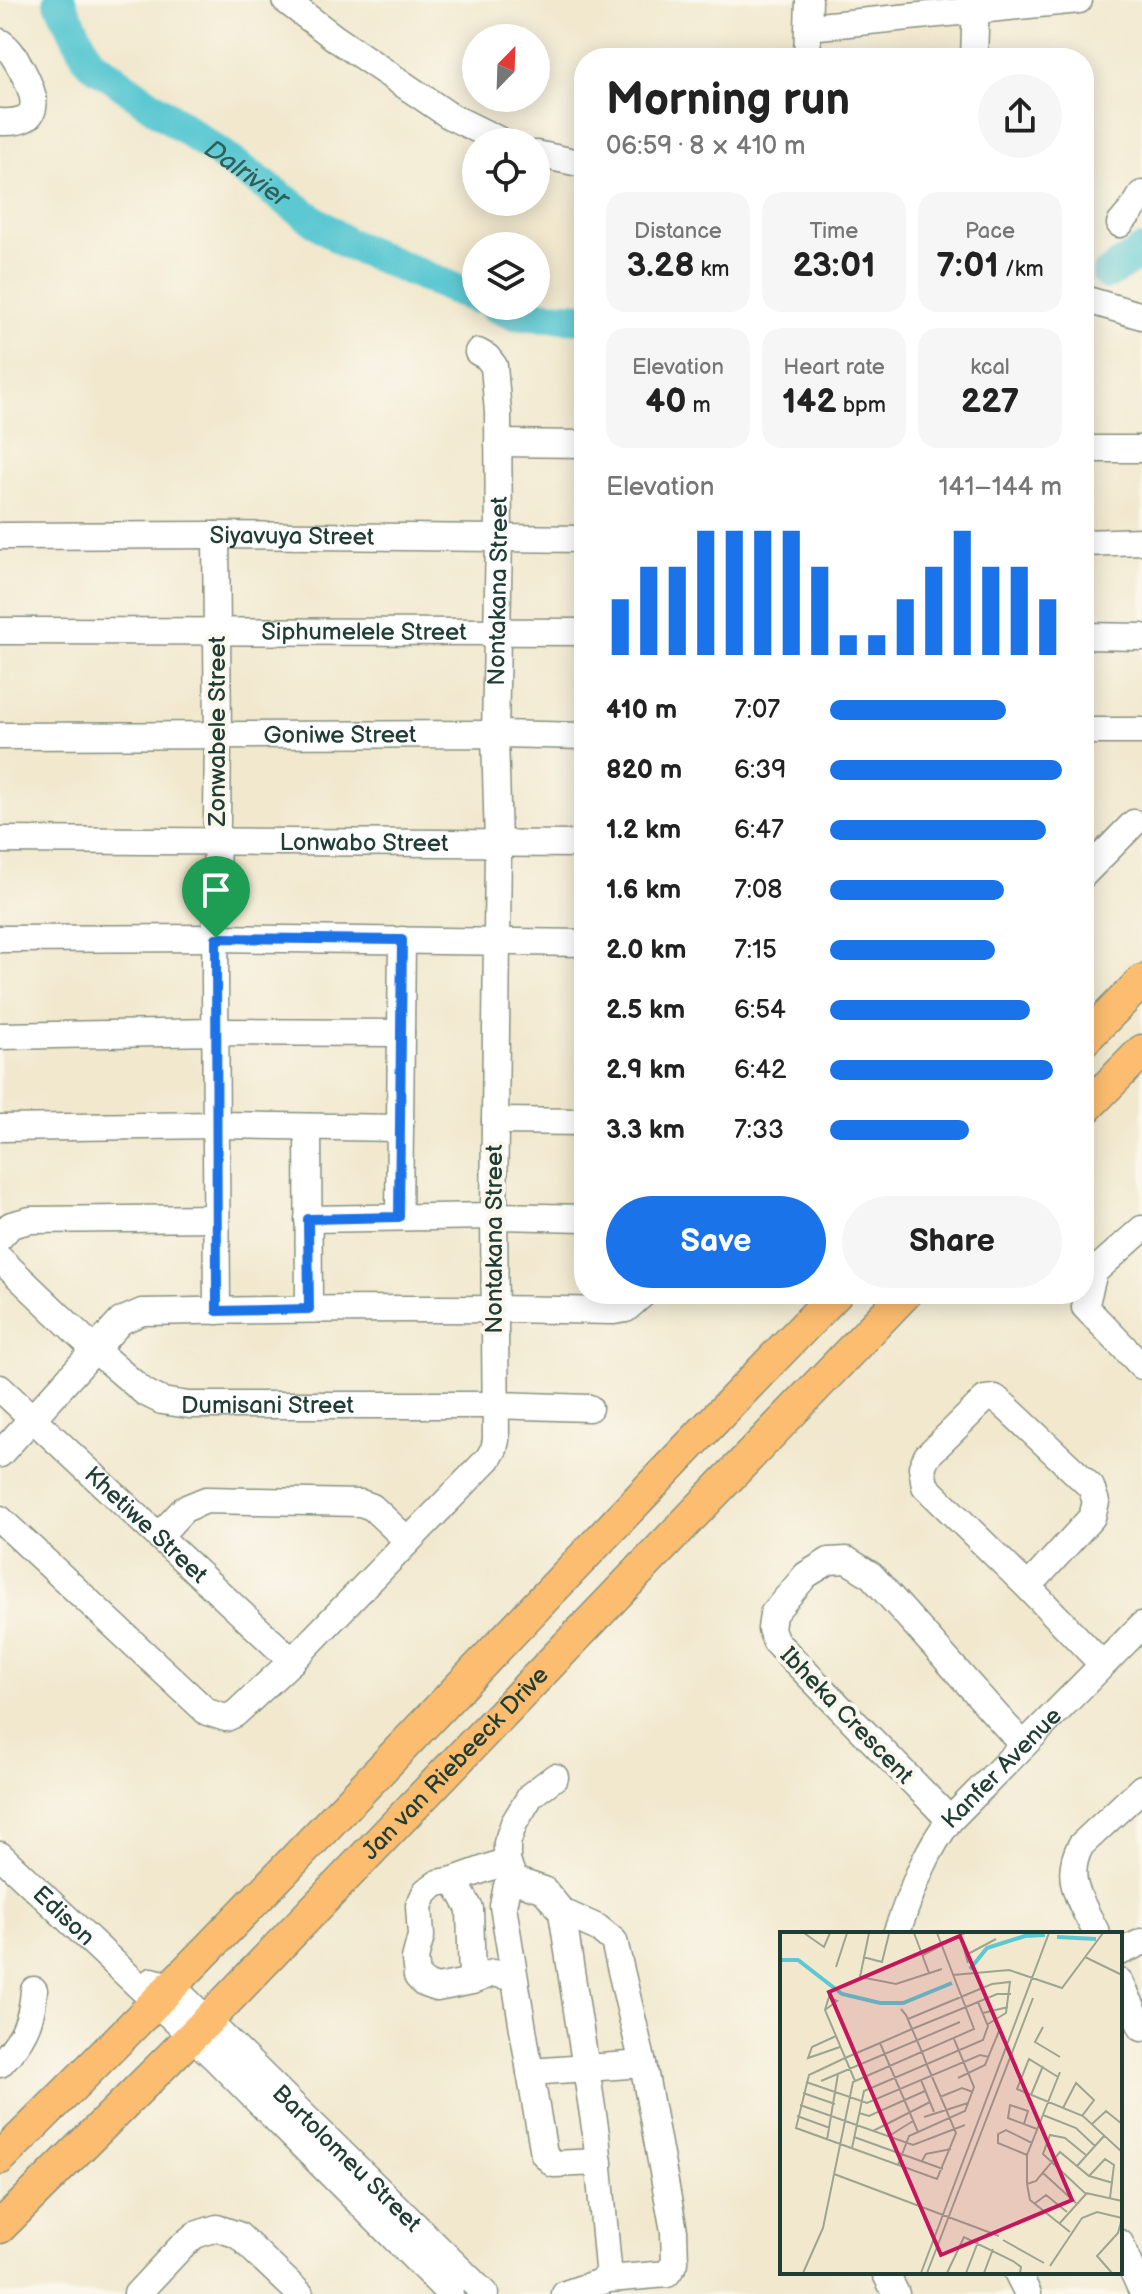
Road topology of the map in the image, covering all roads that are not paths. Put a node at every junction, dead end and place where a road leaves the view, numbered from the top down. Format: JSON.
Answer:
{"nodes":[{"id":1,"x":285,"y":0,"type":"edge"},
{"id":2,"x":809,"y":0,"type":"edge"},
{"id":3,"x":1079,"y":0,"type":"edge"},
{"id":4,"x":976,"y":5,"type":"edge"},
{"id":5,"x":809,"y":27,"type":"junction"},
{"id":6,"x":0,"y":42,"type":"edge"},
{"id":7,"x":808,"y":48,"type":"edge"},
{"id":8,"x":974,"y":48,"type":"edge"},
{"id":9,"x":0,"y":122,"type":"edge"},
{"id":10,"x":474,"y":128,"type":"edge"},
{"id":11,"x":550,"y":157,"type":"edge"},
{"id":12,"x":574,"y":162,"type":"edge"},
{"id":13,"x":1142,"y":194,"type":"edge"},
{"id":14,"x":1120,"y":224,"type":"dead end"},
{"id":15,"x":1094,"y":302,"type":"edge"},
{"id":16,"x":1142,"y":316,"type":"edge"},
{"id":17,"x":478,"y":352,"type":"dead end"},
{"id":18,"x":498,"y":443,"type":"junction"},
{"id":19,"x":574,"y":444,"type":"edge"},
{"id":20,"x":1094,"y":449,"type":"edge"},
{"id":21,"x":1142,"y":449,"type":"edge"},
{"id":22,"x":216,"y":535,"type":"junction"},
{"id":23,"x":0,"y":536,"type":"edge"},
{"id":24,"x":499,"y":539,"type":"junction"},
{"id":25,"x":574,"y":539,"type":"edge"},
{"id":26,"x":1142,"y":541,"type":"edge"},
{"id":27,"x":1094,"y":543,"type":"edge"},
{"id":28,"x":0,"y":631,"type":"edge"},
{"id":29,"x":216,"y":631,"type":"junction"},
{"id":30,"x":497,"y":632,"type":"junction"},
{"id":31,"x":574,"y":632,"type":"edge"},
{"id":32,"x":1094,"y":636,"type":"edge"},
{"id":33,"x":1142,"y":637,"type":"edge"},
{"id":34,"x":1094,"y":731,"type":"edge"},
{"id":35,"x":1142,"y":731,"type":"edge"},
{"id":36,"x":495,"y":734,"type":"junction"},
{"id":37,"x":0,"y":736,"type":"edge"},
{"id":38,"x":218,"y":736,"type":"junction"},
{"id":39,"x":574,"y":736,"type":"edge"},
{"id":40,"x":1134,"y":823,"type":"dead end"},
{"id":41,"x":0,"y":840,"type":"edge"},
{"id":42,"x":217,"y":840,"type":"junction"},
{"id":43,"x":498,"y":844,"type":"junction"},
{"id":44,"x":574,"y":844,"type":"edge"},
{"id":45,"x":1094,"y":854,"type":"edge"},
{"id":46,"x":216,"y":938,"type":"junction"},
{"id":47,"x":0,"y":939,"type":"edge"},
{"id":48,"x":402,"y":940,"type":"junction"},
{"id":49,"x":498,"y":941,"type":"junction"},
{"id":50,"x":574,"y":943,"type":"edge"},
{"id":51,"x":1142,"y":981,"type":"edge"},
{"id":52,"x":1094,"y":1030,"type":"edge"},
{"id":53,"x":216,"y":1032,"type":"junction"},
{"id":54,"x":401,"y":1033,"type":"junction"},
{"id":55,"x":0,"y":1036,"type":"edge"},
{"id":56,"x":1142,"y":1051,"type":"edge"},
{"id":57,"x":1094,"y":1100,"type":"edge"},
{"id":58,"x":495,"y":1121,"type":"junction"},
{"id":59,"x":574,"y":1122,"type":"edge"},
{"id":60,"x":217,"y":1125,"type":"junction"},
{"id":61,"x":308,"y":1127,"type":"junction"},
{"id":62,"x":0,"y":1128,"type":"edge"},
{"id":63,"x":399,"y":1128,"type":"junction"},
{"id":64,"x":494,"y":1216,"type":"junction"},
{"id":65,"x":399,"y":1217,"type":"junction"},
{"id":66,"x":216,"y":1218,"type":"junction"},
{"id":67,"x":574,"y":1218,"type":"edge"},
{"id":68,"x":308,"y":1219,"type":"junction"},
{"id":69,"x":1142,"y":1229,"type":"edge"},
{"id":70,"x":0,"y":1237,"type":"edge"},
{"id":71,"x":0,"y":1259,"type":"edge"},
{"id":72,"x":1094,"y":1272,"type":"edge"},
{"id":73,"x":632,"y":1304,"type":"edge"},
{"id":74,"x":826,"y":1304,"type":"edge"},
{"id":75,"x":895,"y":1304,"type":"edge"},
{"id":76,"x":1086,"y":1304,"type":"edge"},
{"id":77,"x":493,"y":1308,"type":"junction"},
{"id":78,"x":309,"y":1309,"type":"junction"},
{"id":79,"x":217,"y":1311,"type":"junction"},
{"id":80,"x":95,"y":1350,"type":"junction"},
{"id":81,"x":1142,"y":1366,"type":"edge"},
{"id":82,"x":0,"y":1388,"type":"edge"},
{"id":83,"x":495,"y":1405,"type":"junction"},
{"id":84,"x":589,"y":1408,"type":"dead end"},
{"id":85,"x":32,"y":1417,"type":"junction"},
{"id":86,"x":0,"y":1454,"type":"edge"},
{"id":87,"x":0,"y":1519,"type":"edge"},
{"id":88,"x":159,"y":1536,"type":"junction"},
{"id":89,"x":407,"y":1540,"type":"junction"},
{"id":90,"x":1028,"y":1587,"type":"junction"},
{"id":91,"x":1142,"y":1625,"type":"edge"},
{"id":92,"x":292,"y":1661,"type":"junction"},
{"id":93,"x":1102,"y":1664,"type":"junction"},
{"id":94,"x":1023,"y":1745,"type":"junction"},
{"id":95,"x":555,"y":1777,"type":"dead end"},
{"id":96,"x":1142,"y":1788,"type":"edge"},
{"id":97,"x":950,"y":1820,"type":"junction"},
{"id":98,"x":0,"y":1855,"type":"edge"},
{"id":99,"x":510,"y":1871,"type":"junction"},
{"id":100,"x":454,"y":1880,"type":"junction"},
{"id":101,"x":562,"y":1912,"type":"junction"},
{"id":102,"x":897,"y":1932,"type":"edge"},
{"id":103,"x":1096,"y":1932,"type":"edge"},
{"id":104,"x":1142,"y":1942,"type":"edge"},
{"id":105,"x":1122,"y":1951,"type":"edge"},
{"id":106,"x":514,"y":1978,"type":"junction"},
{"id":107,"x":472,"y":1981,"type":"junction"},
{"id":108,"x":1122,"y":1986,"type":"edge"},
{"id":109,"x":34,"y":1990,"type":"dead end"},
{"id":110,"x":164,"y":1994,"type":"junction"},
{"id":111,"x":200,"y":2028,"type":"junction"},
{"id":112,"x":1142,"y":2028,"type":"edge"},
{"id":113,"x":0,"y":2064,"type":"edge"},
{"id":114,"x":643,"y":2064,"type":"junction"},
{"id":115,"x":586,"y":2069,"type":"junction"},
{"id":116,"x":530,"y":2072,"type":"junction"},
{"id":117,"x":0,"y":2158,"type":"edge"},
{"id":118,"x":599,"y":2162,"type":"junction"},
{"id":119,"x":0,"y":2227,"type":"edge"},
{"id":120,"x":1122,"y":2247,"type":"edge"},
{"id":121,"x":886,"y":2274,"type":"edge"},
{"id":122,"x":1018,"y":2274,"type":"edge"},
{"id":123,"x":601,"y":2284,"type":"edge"},
{"id":124,"x":673,"y":2284,"type":"edge"},
{"id":125,"x":1142,"y":2291,"type":"edge"},
{"id":126,"x":137,"y":2294,"type":"edge"},
{"id":127,"x":300,"y":2294,"type":"edge"},
{"id":128,"x":450,"y":2294,"type":"edge"},
{"id":129,"x":485,"y":2294,"type":"edge"},
{"id":130,"x":565,"y":2294,"type":"edge"},
{"id":131,"x":896,"y":2294,"type":"edge"},
{"id":132,"x":1028,"y":2294,"type":"edge"}],
"edges":[{"from":1,"to":10,"type":"street"},
{"from":2,"to":5,"type":"street"},
{"from":3,"to":4,"type":"street"},
{"from":4,"to":5,"type":"street"},
{"from":4,"to":8,"type":"street"},
{"from":5,"to":7,"type":"street"},
{"from":6,"to":9,"type":"street"},
{"from":11,"to":12,"type":"street"},
{"from":13,"to":14,"type":"street"},
{"from":15,"to":16,"type":"street"},
{"from":17,"to":18,"type":"street","name":"Nontakana Street"},
{"from":18,"to":19,"type":"street"},
{"from":18,"to":24,"type":"street","name":"Nontakana Street"},
{"from":20,"to":21,"type":"street"},
{"from":22,"to":23,"type":"street","name":"Siyavuya Street"},
{"from":22,"to":24,"type":"street","name":"Siyavuya Street"},
{"from":22,"to":29,"type":"street","name":"Zonwabele Street"},
{"from":24,"to":25,"type":"street","name":"Siyavuya Street"},
{"from":24,"to":30,"type":"street","name":"Nontakana Street"},
{"from":26,"to":27,"type":"street"},
{"from":28,"to":29,"type":"street","name":"Siphumelele Street"},
{"from":29,"to":30,"type":"street","name":"Siphumelele Street"},
{"from":29,"to":38,"type":"street","name":"Zonwabele Street"},
{"from":30,"to":31,"type":"street","name":"Siphumelele Street"},
{"from":30,"to":36,"type":"street","name":"Nontakana Street"},
{"from":32,"to":33,"type":"street"},
{"from":34,"to":35,"type":"street"},
{"from":36,"to":38,"type":"street","name":"Goniwe Street"},
{"from":36,"to":39,"type":"street","name":"Goniwe Street"},
{"from":36,"to":43,"type":"street","name":"Nontakana Street"},
{"from":37,"to":38,"type":"street","name":"Goniwe Street"},
{"from":38,"to":42,"type":"street","name":"Zonwabele Street"},
{"from":40,"to":45,"type":"street"},
{"from":41,"to":42,"type":"street","name":"Lonwabo Street"},
{"from":42,"to":43,"type":"street","name":"Lonwabo Street"},
{"from":42,"to":46,"type":"street","name":"Zonwabele Street"},
{"from":43,"to":44,"type":"street","name":"Lonwabo Street"},
{"from":43,"to":49,"type":"street","name":"Nontakana Street"},
{"from":46,"to":47,"type":"street"},
{"from":46,"to":48,"type":"street"},
{"from":46,"to":53,"type":"street","name":"Zonwabele Street"},
{"from":48,"to":49,"type":"street"},
{"from":48,"to":54,"type":"street"},
{"from":49,"to":50,"type":"street"},
{"from":49,"to":58,"type":"street","name":"Nontakana Street"},
{"from":51,"to":52,"type":"main road"},
{"from":53,"to":54,"type":"street"},
{"from":53,"to":55,"type":"street"},
{"from":53,"to":60,"type":"street","name":"Zonwabele Street"},
{"from":54,"to":63,"type":"street"},
{"from":56,"to":57,"type":"main road"},
{"from":58,"to":59,"type":"street"},
{"from":58,"to":64,"type":"street","name":"Nontakana Street"},
{"from":60,"to":61,"type":"street"},
{"from":60,"to":62,"type":"street"},
{"from":60,"to":66,"type":"street","name":"Zonwabele Street"},
{"from":61,"to":63,"type":"street"},
{"from":61,"to":68,"type":"street"},
{"from":63,"to":65,"type":"street"},
{"from":64,"to":65,"type":"street"},
{"from":64,"to":67,"type":"street"},
{"from":64,"to":77,"type":"street","name":"Nontakana Street"},
{"from":65,"to":68,"type":"street"},
{"from":66,"to":70,"type":"street"},
{"from":66,"to":79,"type":"street","name":"Zonwabele Street"},
{"from":68,"to":78,"type":"street"},
{"from":69,"to":72,"type":"street"},
{"from":71,"to":80,"type":"street","name":"Dumisani Street"},
{"from":73,"to":77,"type":"street"},
{"from":74,"to":110,"type":"main road","name":"Jan van Riebeeck Drive"},
{"from":75,"to":111,"type":"main road","name":"Jan van Riebeeck Drive"},
{"from":76,"to":81,"type":"street"},
{"from":77,"to":78,"type":"street"},
{"from":77,"to":83,"type":"street","name":"Nontakana Street"},
{"from":78,"to":79,"type":"street"},
{"from":79,"to":80,"type":"street"},
{"from":80,"to":83,"type":"street","name":"Dumisani Street"},
{"from":80,"to":85,"type":"street"},
{"from":82,"to":85,"type":"street","name":"Khetiwe Street"},
{"from":83,"to":84,"type":"street","name":"Dumisani Street"},
{"from":83,"to":89,"type":"street","name":"Nontakana Street"},
{"from":85,"to":86,"type":"street"},
{"from":85,"to":88,"type":"street","name":"Khetiwe Street"},
{"from":87,"to":92,"type":"street","name":"Nontakana Street"},
{"from":88,"to":89,"type":"street"},
{"from":88,"to":92,"type":"street","name":"Khetiwe Street"},
{"from":89,"to":92,"type":"street","name":"Nontakana Street"},
{"from":90,"to":90,"type":"street"},
{"from":90,"to":93,"type":"street"},
{"from":91,"to":93,"type":"street","name":"Kanfer Avenue"},
{"from":93,"to":94,"type":"street","name":"Kanfer Avenue"},
{"from":94,"to":97,"type":"street","name":"Kanfer Avenue"},
{"from":94,"to":97,"type":"street","name":"Ibheka Crescent"},
{"from":95,"to":99,"type":"street"},
{"from":96,"to":103,"type":"street"},
{"from":97,"to":102,"type":"street","name":"Kanfer Avenue"},
{"from":98,"to":110,"type":"street","name":"Edison"},
{"from":99,"to":100,"type":"street"},
{"from":99,"to":101,"type":"street"},
{"from":99,"to":106,"type":"street"},
{"from":100,"to":107,"type":"street"},
{"from":100,"to":107,"type":"street"},
{"from":101,"to":114,"type":"street"},
{"from":101,"to":115,"type":"street"},
{"from":104,"to":105,"type":"street"},
{"from":106,"to":107,"type":"street"},
{"from":106,"to":116,"type":"street"},
{"from":108,"to":112,"type":"street"},
{"from":109,"to":113,"type":"street"},
{"from":110,"to":111,"type":"street","name":"Edison"},
{"from":110,"to":117,"type":"main road","name":"Jan van Riebeeck Drive"},
{"from":111,"to":119,"type":"main road","name":"Jan van Riebeeck Drive"},
{"from":111,"to":128,"type":"street","name":"Bartolomeu Street"},
{"from":111,"to":129,"type":"street","name":"Bartolomeu Street"},
{"from":114,"to":115,"type":"street"},
{"from":114,"to":124,"type":"street"},
{"from":115,"to":116,"type":"street"},
{"from":115,"to":118,"type":"street"},
{"from":116,"to":118,"type":"street"},
{"from":118,"to":123,"type":"street"},
{"from":120,"to":125,"type":"street"},
{"from":121,"to":131,"type":"street"},
{"from":122,"to":132,"type":"street"},
{"from":123,"to":124,"type":"street"},
{"from":123,"to":130,"type":"street"},
{"from":126,"to":127,"type":"street"}]}
